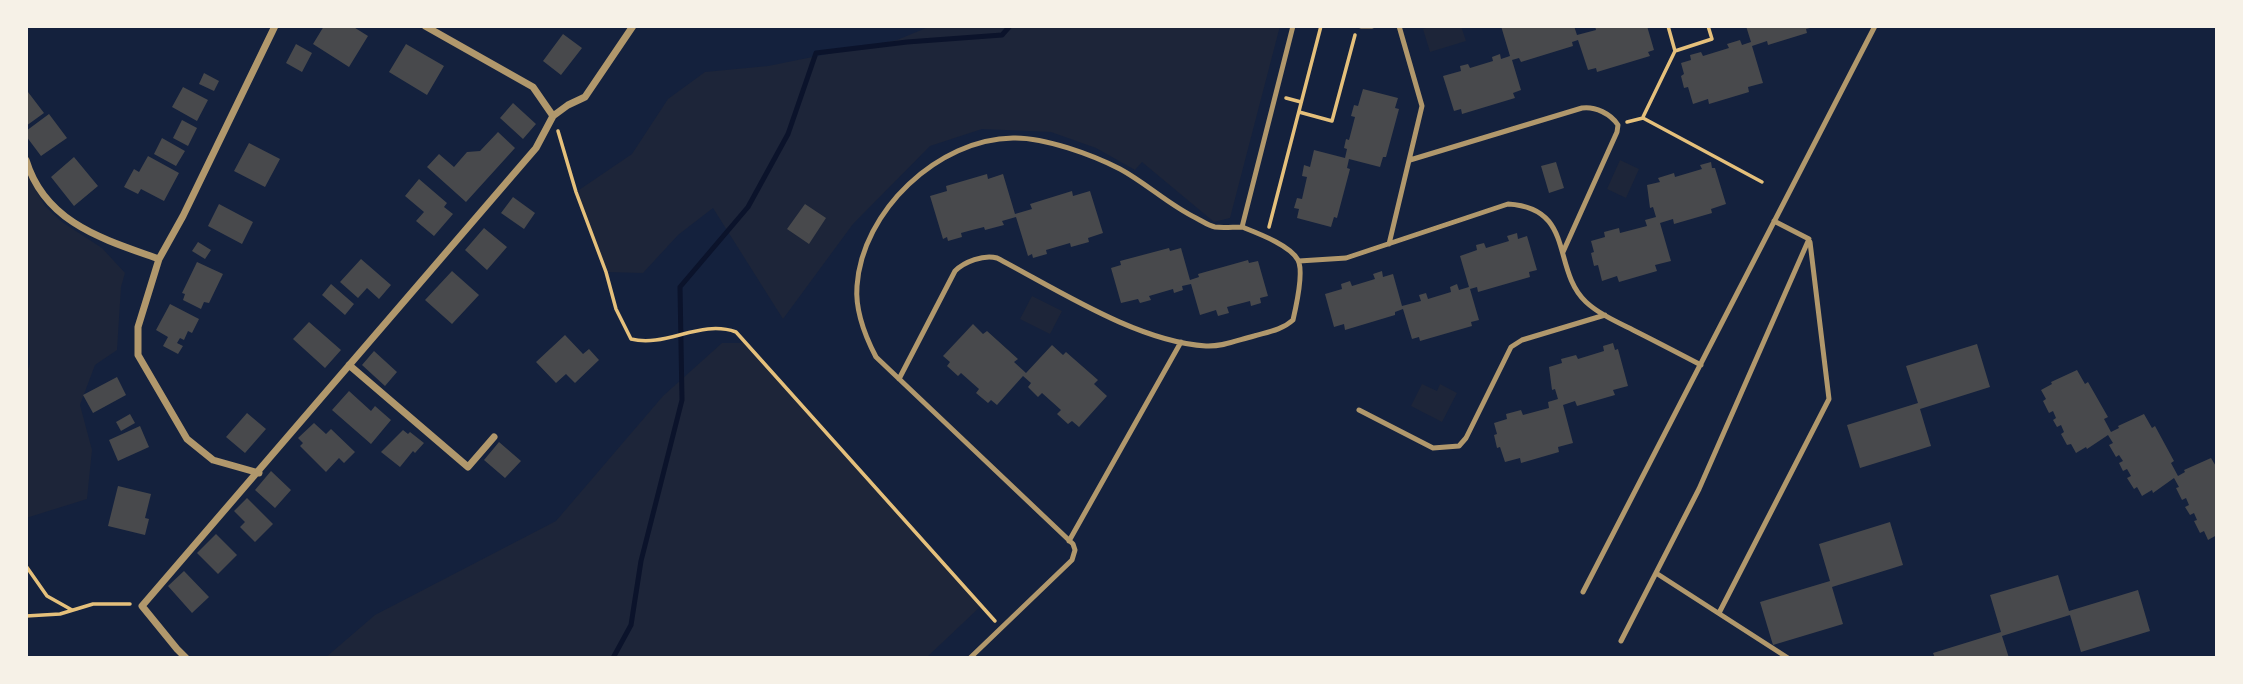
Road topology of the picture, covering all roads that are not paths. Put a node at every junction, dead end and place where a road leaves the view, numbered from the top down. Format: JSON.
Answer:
{"nodes":[{"id":1,"x":275,"y":26,"type":"edge"},
{"id":2,"x":425,"y":26,"type":"edge"},
{"id":3,"x":633,"y":26,"type":"edge"},
{"id":4,"x":1293,"y":26,"type":"edge"},
{"id":5,"x":1359,"y":26,"type":"edge"},
{"id":6,"x":1372,"y":26,"type":"edge"},
{"id":7,"x":1399,"y":26,"type":"edge"},
{"id":8,"x":1875,"y":26,"type":"edge"},
{"id":9,"x":553,"y":116,"type":"junction"},
{"id":10,"x":26,"y":160,"type":"edge"},
{"id":11,"x":1410,"y":160,"type":"junction"},
{"id":12,"x":1774,"y":221,"type":"junction"},
{"id":13,"x":1242,"y":226,"type":"junction"},
{"id":14,"x":1810,"y":239,"type":"junction"},
{"id":15,"x":1389,"y":244,"type":"junction"},
{"id":16,"x":1563,"y":252,"type":"junction"},
{"id":17,"x":159,"y":259,"type":"junction"},
{"id":18,"x":1299,"y":261,"type":"junction"},
{"id":19,"x":1605,"y":316,"type":"junction"},
{"id":20,"x":1181,"y":342,"type":"junction"},
{"id":21,"x":349,"y":365,"type":"junction"},
{"id":22,"x":1701,"y":365,"type":"junction"},
{"id":23,"x":899,"y":379,"type":"junction"},
{"id":24,"x":1359,"y":410,"type":"dead end"},
{"id":25,"x":494,"y":437,"type":"dead end"},
{"id":26,"x":259,"y":472,"type":"junction"},
{"id":27,"x":1069,"y":541,"type":"junction"},
{"id":28,"x":1656,"y":573,"type":"junction"},
{"id":29,"x":1583,"y":593,"type":"dead end"},
{"id":30,"x":1719,"y":613,"type":"junction"},
{"id":31,"x":1621,"y":641,"type":"dead end"},
{"id":32,"x":187,"y":658,"type":"edge"},
{"id":33,"x":970,"y":658,"type":"edge"},
{"id":34,"x":1788,"y":658,"type":"edge"}],
"edges":[{"from":1,"to":17,"type":"street"},
{"from":2,"to":9,"type":"street"},
{"from":3,"to":9,"type":"street"},
{"from":4,"to":13,"type":"lane"},
{"from":5,"to":6,"type":"lane"},
{"from":7,"to":11,"type":"lane"},
{"from":8,"to":12,"type":"lane"},
{"from":9,"to":21,"type":"street"},
{"from":10,"to":17,"type":"street"},
{"from":11,"to":15,"type":"lane"},
{"from":11,"to":16,"type":"lane"},
{"from":12,"to":14,"type":"lane"},
{"from":12,"to":22,"type":"lane"},
{"from":13,"to":18,"type":"lane"},
{"from":13,"to":23,"type":"lane"},
{"from":14,"to":28,"type":"lane"},
{"from":14,"to":30,"type":"lane"},
{"from":15,"to":16,"type":"lane"},
{"from":15,"to":18,"type":"lane"},
{"from":16,"to":19,"type":"lane"},
{"from":17,"to":26,"type":"street"},
{"from":18,"to":20,"type":"lane"},
{"from":19,"to":22,"type":"lane"},
{"from":19,"to":24,"type":"lane"},
{"from":20,"to":23,"type":"lane"},
{"from":20,"to":27,"type":"lane"},
{"from":21,"to":25,"type":"street"},
{"from":21,"to":26,"type":"street"},
{"from":22,"to":29,"type":"lane"},
{"from":23,"to":27,"type":"lane"},
{"from":26,"to":32,"type":"street"},
{"from":27,"to":33,"type":"lane"},
{"from":28,"to":30,"type":"lane"},
{"from":28,"to":31,"type":"lane"},
{"from":30,"to":34,"type":"lane"}]}
